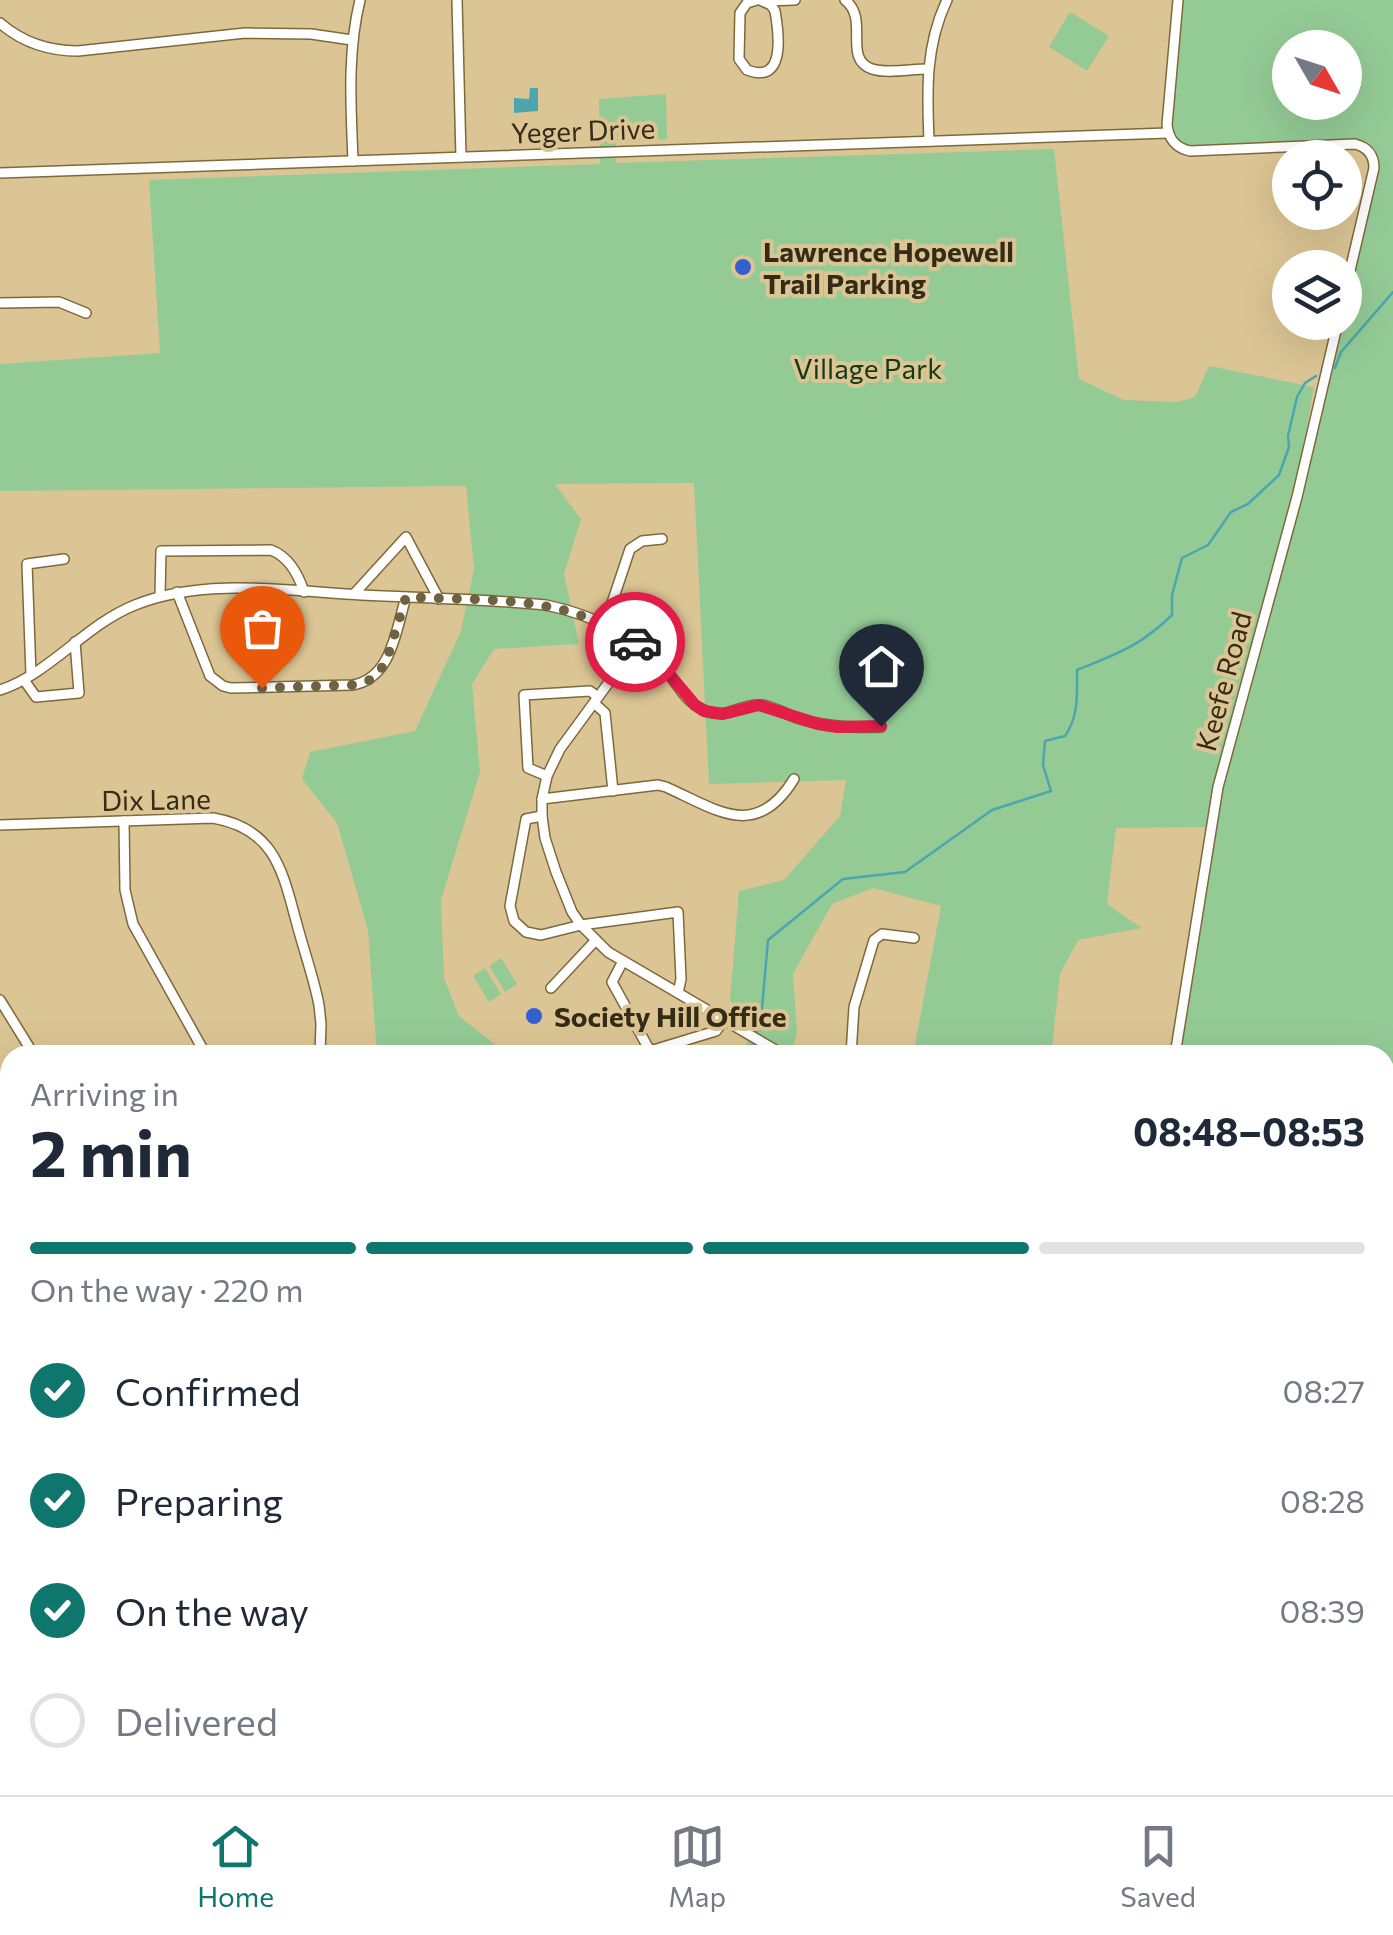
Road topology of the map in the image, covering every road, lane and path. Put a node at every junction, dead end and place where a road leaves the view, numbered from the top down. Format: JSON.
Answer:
{"nodes":[{"id":1,"x":360,"y":0,"type":"edge"},
{"id":2,"x":457,"y":0,"type":"edge"},
{"id":3,"x":761,"y":0,"type":"edge"},
{"id":4,"x":796,"y":0,"type":"edge"},
{"id":5,"x":845,"y":0,"type":"edge"},
{"id":6,"x":947,"y":0,"type":"edge"},
{"id":7,"x":1178,"y":0,"type":"edge"},
{"id":8,"x":0,"y":23,"type":"edge"},
{"id":9,"x":352,"y":40,"type":"junction"},
{"id":10,"x":928,"y":69,"type":"junction"},
{"id":11,"x":1168,"y":133,"type":"junction"},
{"id":12,"x":928,"y":141,"type":"junction"},
{"id":13,"x":460,"y":157,"type":"junction"},
{"id":14,"x":353,"y":161,"type":"junction"},
{"id":15,"x":0,"y":172,"type":"edge"},
{"id":16,"x":1355,"y":250,"type":"edge"},
{"id":17,"x":0,"y":303,"type":"edge"},
{"id":18,"x":86,"y":313,"type":"dead end"},
{"id":19,"x":1334,"y":340,"type":"edge"},
{"id":20,"x":662,"y":539,"type":"dead end"},
{"id":21,"x":64,"y":559,"type":"dead end"},
{"id":22,"x":177,"y":592,"type":"junction"},
{"id":23,"x":304,"y":592,"type":"junction"},
{"id":24,"x":354,"y":594,"type":"junction"},
{"id":25,"x":160,"y":596,"type":"junction"},
{"id":26,"x":406,"y":597,"type":"junction"},
{"id":27,"x":439,"y":599,"type":"junction"},
{"id":28,"x":605,"y":624,"type":"junction"},
{"id":29,"x":75,"y":642,"type":"junction"},
{"id":30,"x":637,"y":644,"type":"junction"},
{"id":31,"x":27,"y":678,"type":"junction"},
{"id":32,"x":0,"y":690,"type":"edge"},
{"id":33,"x":596,"y":700,"type":"junction"},
{"id":34,"x":881,"y":726,"type":"dead end"},
{"id":35,"x":547,"y":776,"type":"junction"},
{"id":36,"x":794,"y":779,"type":"dead end"},
{"id":37,"x":613,"y":791,"type":"junction"},
{"id":38,"x":542,"y":800,"type":"junction"},
{"id":39,"x":542,"y":816,"type":"junction"},
{"id":40,"x":124,"y":821,"type":"junction"},
{"id":41,"x":0,"y":825,"type":"edge"},
{"id":42,"x":580,"y":925,"type":"junction"},
{"id":43,"x":914,"y":938,"type":"dead end"},
{"id":44,"x":594,"y":941,"type":"junction"},
{"id":45,"x":623,"y":961,"type":"junction"},
{"id":46,"x":551,"y":988,"type":"dead end"},
{"id":47,"x":678,"y":993,"type":"junction"},
{"id":48,"x":0,"y":1000,"type":"edge"},
{"id":49,"x":8,"y":1015,"type":"junction"},
{"id":50,"x":724,"y":1020,"type":"junction"},
{"id":51,"x":0,"y":1024,"type":"edge"},
{"id":52,"x":28,"y":1045,"type":"edge"},
{"id":53,"x":201,"y":1045,"type":"edge"},
{"id":54,"x":320,"y":1045,"type":"edge"},
{"id":55,"x":646,"y":1045,"type":"edge"},
{"id":56,"x":672,"y":1045,"type":"edge"},
{"id":57,"x":767,"y":1045,"type":"edge"},
{"id":58,"x":852,"y":1045,"type":"edge"},
{"id":59,"x":1177,"y":1045,"type":"edge"}],
"edges":[{"from":1,"to":9,"type":"street"},
{"from":2,"to":13,"type":"street"},
{"from":3,"to":3,"type":"street"},
{"from":3,"to":4,"type":"street"},
{"from":5,"to":10,"type":"street"},
{"from":6,"to":10,"type":"street"},
{"from":7,"to":11,"type":"street"},
{"from":8,"to":9,"type":"street"},
{"from":9,"to":14,"type":"street"},
{"from":10,"to":12,"type":"street"},
{"from":11,"to":12,"type":"street","name":"Yeger Drive"},
{"from":11,"to":16,"type":"street"},
{"from":12,"to":13,"type":"street","name":"Yeger Drive"},
{"from":13,"to":14,"type":"street","name":"Yeger Drive"},
{"from":14,"to":15,"type":"street","name":"Yeger Drive"},
{"from":17,"to":18,"type":"street"},
{"from":19,"to":59,"type":"street","name":"Keefe Road"},
{"from":20,"to":28,"type":"street"},
{"from":21,"to":31,"type":"street"},
{"from":22,"to":23,"type":"street"},
{"from":22,"to":25,"type":"street"},
{"from":22,"to":26,"type":"street"},
{"from":23,"to":24,"type":"street"},
{"from":23,"to":25,"type":"street"},
{"from":24,"to":26,"type":"street"},
{"from":24,"to":27,"type":"street"},
{"from":25,"to":29,"type":"street"},
{"from":26,"to":27,"type":"street"},
{"from":27,"to":28,"type":"street"},
{"from":28,"to":30,"type":"street"},
{"from":29,"to":31,"type":"street"},
{"from":29,"to":31,"type":"street"},
{"from":30,"to":33,"type":"street"},
{"from":30,"to":34,"type":"street"},
{"from":31,"to":32,"type":"street"},
{"from":33,"to":35,"type":"street"},
{"from":33,"to":35,"type":"street"},
{"from":33,"to":37,"type":"street"},
{"from":35,"to":38,"type":"street"},
{"from":36,"to":37,"type":"street"},
{"from":37,"to":38,"type":"street"},
{"from":38,"to":39,"type":"street"},
{"from":39,"to":42,"type":"street"},
{"from":39,"to":42,"type":"street"},
{"from":40,"to":41,"type":"street","name":"Dix Lane"},
{"from":40,"to":53,"type":"street"},
{"from":40,"to":54,"type":"street","name":"Dix Lane"},
{"from":42,"to":44,"type":"street"},
{"from":42,"to":47,"type":"street"},
{"from":43,"to":58,"type":"street"},
{"from":44,"to":45,"type":"street"},
{"from":44,"to":46,"type":"street"},
{"from":45,"to":47,"type":"street"},
{"from":45,"to":55,"type":"street"},
{"from":47,"to":50,"type":"street"},
{"from":48,"to":49,"type":"street"},
{"from":49,"to":51,"type":"street"},
{"from":49,"to":52,"type":"street"},
{"from":50,"to":56,"type":"street"},
{"from":50,"to":57,"type":"street"}]}
